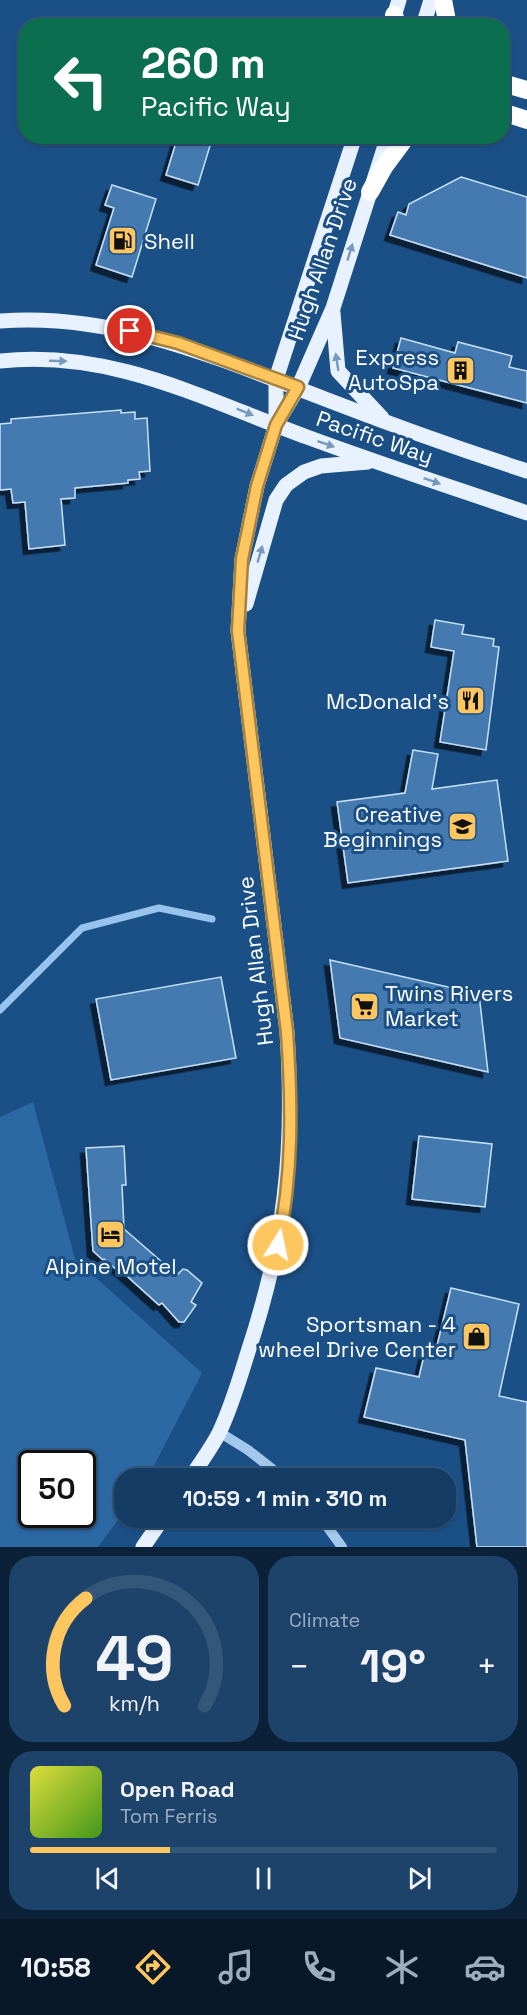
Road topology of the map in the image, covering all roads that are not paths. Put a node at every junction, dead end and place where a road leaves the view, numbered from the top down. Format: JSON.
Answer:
{"nodes":[{"id":1,"x":431,"y":0,"type":"edge"},
{"id":2,"x":443,"y":0,"type":"edge"},
{"id":3,"x":425,"y":18,"type":"edge"},
{"id":4,"x":446,"y":18,"type":"edge"},
{"id":5,"x":510,"y":85,"type":"edge"},
{"id":6,"x":527,"y":90,"type":"edge"},
{"id":7,"x":510,"y":115,"type":"edge"},
{"id":8,"x":527,"y":120,"type":"edge"},
{"id":9,"x":352,"y":144,"type":"edge"},
{"id":10,"x":385,"y":144,"type":"edge"},
{"id":11,"x":400,"y":144,"type":"edge"},
{"id":12,"x":370,"y":192,"type":"junction"},
{"id":13,"x":333,"y":308,"type":"junction"},
{"id":14,"x":0,"y":321,"type":"edge"},
{"id":15,"x":0,"y":361,"type":"edge"},
{"id":16,"x":276,"y":379,"type":"junction"},
{"id":17,"x":298,"y":387,"type":"junction"},
{"id":18,"x":386,"y":422,"type":"junction"},
{"id":19,"x":276,"y":425,"type":"junction"},
{"id":20,"x":376,"y":462,"type":"junction"},
{"id":21,"x":527,"y":471,"type":"edge"},
{"id":22,"x":527,"y":513,"type":"edge"},
{"id":23,"x":238,"y":631,"type":"junction"},
{"id":24,"x":219,"y":1432,"type":"junction"},
{"id":25,"x":197,"y":1468,"type":"edge"},
{"id":26,"x":271,"y":1468,"type":"edge"},
{"id":27,"x":156,"y":1528,"type":"edge"},
{"id":28,"x":328,"y":1528,"type":"edge"},
{"id":29,"x":143,"y":1547,"type":"edge"},
{"id":30,"x":342,"y":1547,"type":"edge"}],
"edges":[{"from":1,"to":3,"type":"main road"},
{"from":2,"to":4,"type":"highway"},
{"from":5,"to":6,"type":"highway"},
{"from":7,"to":8,"type":"highway"},
{"from":9,"to":16,"type":"main road","name":"Hugh Allan Drive"},
{"from":10,"to":12,"type":"main road","name":"Hugh Allan Drive"},
{"from":11,"to":12,"type":"highway"},
{"from":13,"to":12,"type":"main road","name":"Hugh Allan Drive","one_way":true},
{"from":13,"to":17,"type":"main road","name":"Hugh Allan Drive"},
{"from":18,"to":13,"type":"main road","one_way":true},
{"from":14,"to":16,"type":"main road","name":"Pacific Way"},
{"from":15,"to":19,"type":"main road","name":"Pacific Way","one_way":true},
{"from":16,"to":17,"type":"main road","name":"Pacific Way"},
{"from":16,"to":19,"type":"main road","name":"Hugh Allan Drive"},
{"from":17,"to":18,"type":"main road","name":"Pacific Way"},
{"from":17,"to":19,"type":"main road","name":"Hugh Allan Drive"},
{"from":18,"to":21,"type":"main road","name":"Pacific Way"},
{"from":19,"to":20,"type":"main road","name":"Pacific Way","one_way":true},
{"from":19,"to":23,"type":"main road","name":"Hugh Allan Drive"},
{"from":20,"to":22,"type":"main road","name":"Pacific Way","one_way":true},
{"from":23,"to":20,"type":"main road","one_way":true},
{"from":23,"to":24,"type":"main road","name":"Hugh Allan Drive"},
{"from":24,"to":25,"type":"main road","name":"Hugh Allan Drive"},
{"from":24,"to":26,"type":"street"},
{"from":27,"to":29,"type":"main road"},
{"from":28,"to":30,"type":"street"}]}
